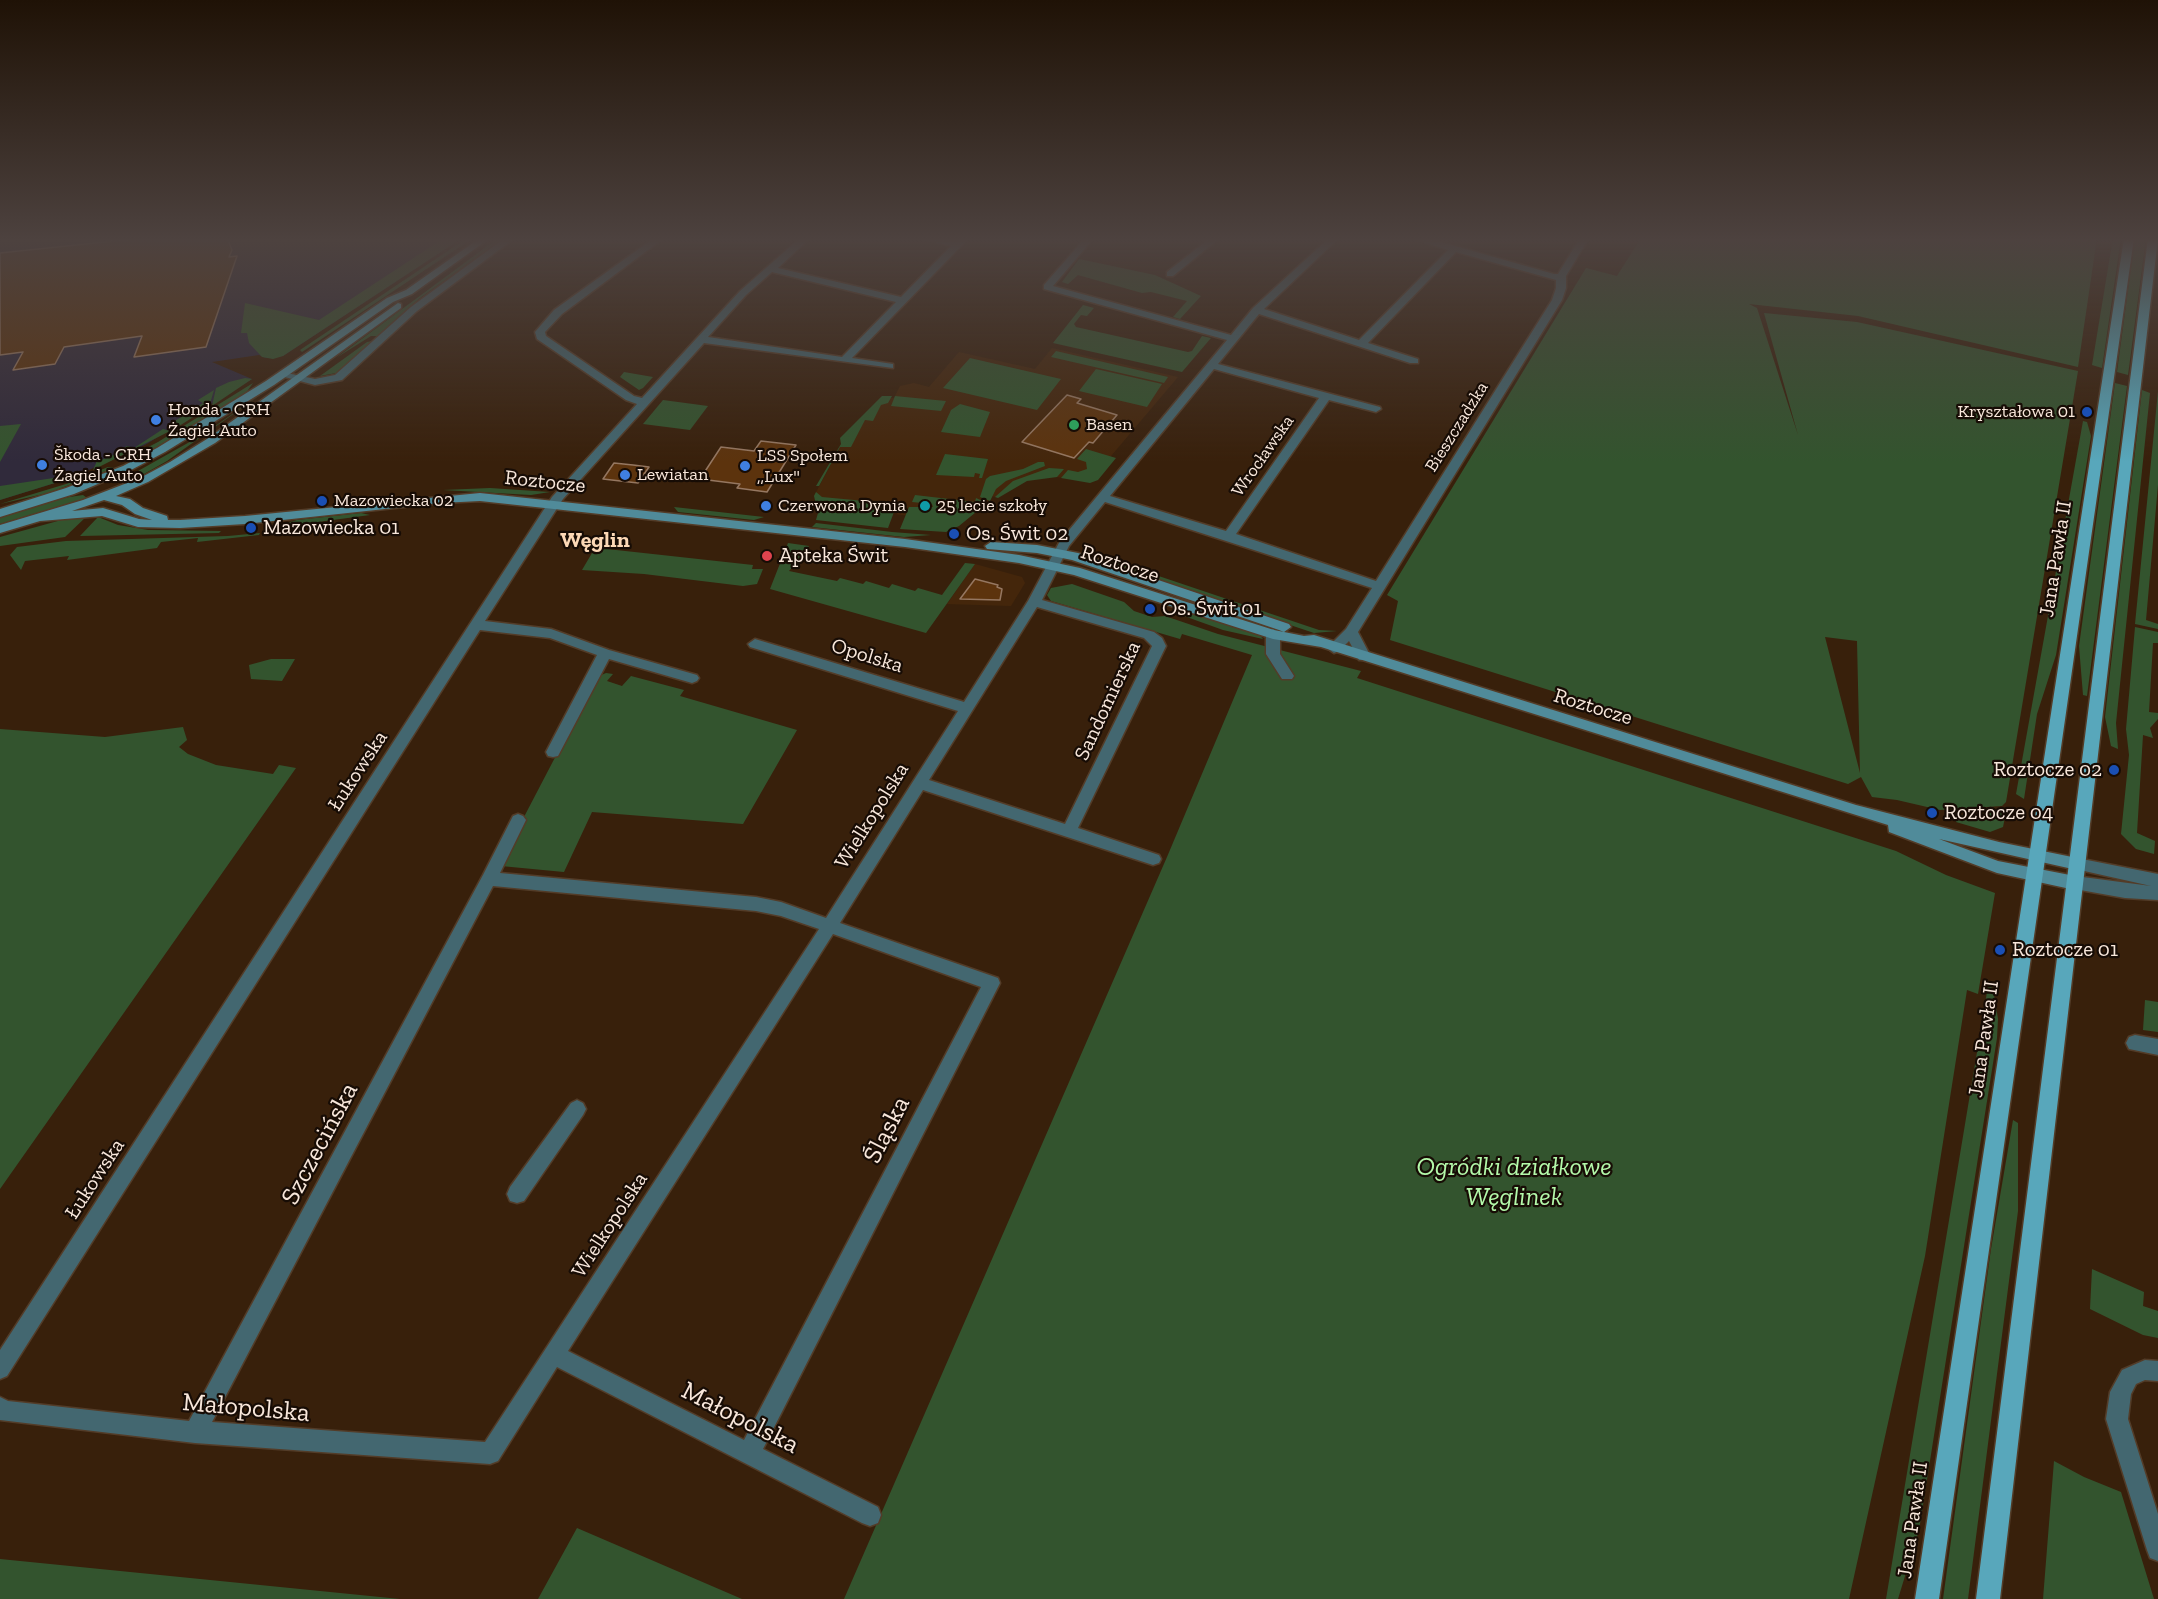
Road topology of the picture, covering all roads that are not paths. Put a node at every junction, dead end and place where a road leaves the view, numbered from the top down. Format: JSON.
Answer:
{"nodes":[{"id":1,"x":372,"y":313,"type":"edge"},
{"id":2,"x":390,"y":313,"type":"edge"},
{"id":3,"x":410,"y":313,"type":"edge"},
{"id":4,"x":557,"y":313,"type":"edge"},
{"id":5,"x":725,"y":313,"type":"edge"},
{"id":6,"x":890,"y":313,"type":"edge"},
{"id":7,"x":1140,"y":313,"type":"edge"},
{"id":8,"x":1255,"y":313,"type":"edge"},
{"id":9,"x":1265,"y":313,"type":"edge"},
{"id":10,"x":1391,"y":313,"type":"edge"},
{"id":11,"x":1549,"y":313,"type":"edge"},
{"id":12,"x":2118,"y":313,"type":"edge"},
{"id":13,"x":2144,"y":313,"type":"edge"},
{"id":14,"x":1232,"y":338,"type":"junction"},
{"id":15,"x":700,"y":339,"type":"junction"},
{"id":16,"x":1360,"y":344,"type":"junction"},
{"id":17,"x":844,"y":360,"type":"junction"},
{"id":18,"x":1414,"y":361,"type":"dead end"},
{"id":19,"x":1210,"y":365,"type":"junction"},
{"id":20,"x":889,"y":366,"type":"dead end"},
{"id":21,"x":282,"y":375,"type":"junction"},
{"id":22,"x":300,"y":379,"type":"junction"},
{"id":23,"x":1326,"y":396,"type":"junction"},
{"id":24,"x":642,"y":402,"type":"junction"},
{"id":25,"x":1376,"y":409,"type":"dead end"},
{"id":26,"x":127,"y":468,"type":"junction"},
{"id":27,"x":144,"y":480,"type":"junction"},
{"id":28,"x":70,"y":491,"type":"junction"},
{"id":29,"x":103,"y":497,"type":"junction"},
{"id":30,"x":1102,"y":498,"type":"junction"},
{"id":31,"x":126,"y":502,"type":"junction"},
{"id":32,"x":555,"y":503,"type":"junction"},
{"id":33,"x":102,"y":512,"type":"junction"},
{"id":34,"x":0,"y":513,"type":"edge"},
{"id":35,"x":42,"y":518,"type":"junction"},
{"id":36,"x":180,"y":524,"type":"junction"},
{"id":37,"x":0,"y":529,"type":"edge"},
{"id":38,"x":1229,"y":536,"type":"junction"},
{"id":39,"x":1056,"y":559,"type":"junction"},
{"id":40,"x":1379,"y":586,"type":"junction"},
{"id":41,"x":1034,"y":602,"type":"junction"},
{"id":42,"x":478,"y":625,"type":"junction"},
{"id":43,"x":1351,"y":632,"type":"junction"},
{"id":44,"x":1273,"y":634,"type":"junction"},
{"id":45,"x":1318,"y":642,"type":"junction"},
{"id":46,"x":755,"y":645,"type":"dead end"},
{"id":47,"x":1334,"y":648,"type":"junction"},
{"id":48,"x":605,"y":653,"type":"junction"},
{"id":49,"x":1364,"y":657,"type":"junction"},
{"id":50,"x":1287,"y":676,"type":"dead end"},
{"id":51,"x":692,"y":678,"type":"dead end"},
{"id":52,"x":966,"y":708,"type":"junction"},
{"id":53,"x":553,"y":752,"type":"dead end"},
{"id":54,"x":920,"y":783,"type":"junction"},
{"id":55,"x":518,"y":820,"type":"dead end"},
{"id":56,"x":1069,"y":831,"type":"junction"},
{"id":57,"x":1153,"y":858,"type":"dead end"},
{"id":58,"x":2077,"y":864,"type":"junction"},
{"id":59,"x":2036,"y":866,"type":"junction"},
{"id":60,"x":489,"y":879,"type":"junction"},
{"id":61,"x":2158,"y":881,"type":"edge"},
{"id":62,"x":2075,"y":883,"type":"junction"},
{"id":63,"x":2158,"y":893,"type":"edge"},
{"id":64,"x":829,"y":926,"type":"junction"},
{"id":65,"x":2135,"y":1043,"type":"dead end"},
{"id":66,"x":2158,"y":1047,"type":"edge"},
{"id":67,"x":577,"y":1109,"type":"dead end"},
{"id":68,"x":517,"y":1194,"type":"dead end"},
{"id":69,"x":553,"y":1354,"type":"junction"},
{"id":70,"x":0,"y":1369,"type":"edge"},
{"id":71,"x":2158,"y":1371,"type":"edge"},
{"id":72,"x":0,"y":1408,"type":"edge"},
{"id":73,"x":195,"y":1432,"type":"junction"},
{"id":74,"x":490,"y":1453,"type":"joint"},
{"id":75,"x":749,"y":1453,"type":"junction"},
{"id":76,"x":870,"y":1515,"type":"dead end"},
{"id":77,"x":2158,"y":1550,"type":"edge"},
{"id":78,"x":1927,"y":1599,"type":"edge"},
{"id":79,"x":1988,"y":1599,"type":"edge"}],
"edges":[{"from":1,"to":21,"type":"street","name":"Roztocze"},
{"from":2,"to":22,"type":"street"},
{"from":3,"to":22,"type":"street"},
{"from":4,"to":24,"type":"street"},
{"from":5,"to":15,"type":"street","name":"Łukowska"},
{"from":6,"to":17,"type":"street"},
{"from":7,"to":14,"type":"street"},
{"from":8,"to":14,"type":"street","name":"Wielkopolska"},
{"from":9,"to":16,"type":"street"},
{"from":10,"to":16,"type":"street"},
{"from":11,"to":40,"type":"street","name":"Bieszczadzka"},
{"from":12,"to":59,"type":"main road","name":"Jana Pawła II"},
{"from":13,"to":58,"type":"main road"},
{"from":14,"to":19,"type":"street","name":"Wielkopolska"},
{"from":15,"to":17,"type":"street"},
{"from":15,"to":24,"type":"street","name":"Łukowska"},
{"from":16,"to":18,"type":"street"},
{"from":17,"to":20,"type":"street"},
{"from":19,"to":23,"type":"street","name":"Wrocławska"},
{"from":19,"to":30,"type":"street","name":"Wielkopolska"},
{"from":21,"to":22,"type":"street"},
{"from":21,"to":26,"type":"street","name":"Roztocze"},
{"from":22,"to":27,"type":"street"},
{"from":23,"to":25,"type":"street","name":"Wrocławska"},
{"from":23,"to":38,"type":"street","name":"Wrocławska"},
{"from":24,"to":32,"type":"street","name":"Łukowska"},
{"from":26,"to":28,"type":"street","name":"Roztocze"},
{"from":26,"to":29,"type":"street"},
{"from":27,"to":29,"type":"street"},
{"from":27,"to":31,"type":"street"},
{"from":28,"to":29,"type":"street","name":"Roztocze"},
{"from":28,"to":34,"type":"street","name":"Roztocze"},
{"from":29,"to":31,"type":"street","name":"Roztocze"},
{"from":29,"to":33,"type":"street"},
{"from":29,"to":35,"type":"street","name":"Roztocze"},
{"from":30,"to":38,"type":"street"},
{"from":30,"to":39,"type":"street","name":"Wielkopolska"},
{"from":31,"to":36,"type":"street","name":"Roztocze"},
{"from":32,"to":36,"type":"street","name":"Roztocze"},
{"from":32,"to":39,"type":"street","name":"Roztocze"},
{"from":32,"to":42,"type":"street","name":"Łukowska"},
{"from":33,"to":35,"type":"street","name":"Roztocze"},
{"from":33,"to":36,"type":"street","name":"Roztocze"},
{"from":35,"to":37,"type":"street","name":"Roztocze"},
{"from":38,"to":40,"type":"street"},
{"from":39,"to":41,"type":"street","name":"Wielkopolska"},
{"from":39,"to":44,"type":"street","name":"Roztocze"},
{"from":39,"to":45,"type":"street","name":"Roztocze"},
{"from":40,"to":43,"type":"street","name":"Bieszczadzka"},
{"from":41,"to":52,"type":"street","name":"Wielkopolska"},
{"from":41,"to":56,"type":"street","name":"Sandomierska"},
{"from":42,"to":48,"type":"street"},
{"from":42,"to":70,"type":"street","name":"Łukowska"},
{"from":43,"to":47,"type":"street","name":"Bieszczadzka"},
{"from":43,"to":49,"type":"street"},
{"from":44,"to":45,"type":"street","name":"Roztocze"},
{"from":44,"to":50,"type":"street"},
{"from":45,"to":47,"type":"street","name":"Roztocze"},
{"from":46,"to":52,"type":"street","name":"Opolska"},
{"from":47,"to":49,"type":"street","name":"Roztocze"},
{"from":48,"to":51,"type":"street"},
{"from":48,"to":53,"type":"street"},
{"from":49,"to":59,"type":"street","name":"Roztocze"},
{"from":52,"to":54,"type":"street","name":"Wielkopolska"},
{"from":54,"to":56,"type":"street"},
{"from":54,"to":64,"type":"street","name":"Wielkopolska"},
{"from":55,"to":60,"type":"street","name":"Szczecińska"},
{"from":56,"to":57,"type":"street"},
{"from":58,"to":59,"type":"street","name":"Roztocze"},
{"from":58,"to":61,"type":"street"},
{"from":58,"to":62,"type":"main road"},
{"from":59,"to":62,"type":"street","name":"Roztocze"},
{"from":59,"to":78,"type":"main road","name":"Jana Pawła II"},
{"from":60,"to":64,"type":"street"},
{"from":60,"to":73,"type":"street","name":"Szczecińska"},
{"from":62,"to":63,"type":"street"},
{"from":62,"to":79,"type":"main road"},
{"from":64,"to":69,"type":"street","name":"Wielkopolska"},
{"from":64,"to":75,"type":"street","name":"Śląska"},
{"from":65,"to":66,"type":"street"},
{"from":67,"to":68,"type":"street"},
{"from":69,"to":74,"type":"street","name":"Wielkopolska"},
{"from":69,"to":75,"type":"street","name":"Małopolska"},
{"from":71,"to":77,"type":"street"},
{"from":72,"to":73,"type":"street","name":"Małopolska"},
{"from":73,"to":74,"type":"street","name":"Małopolska"},
{"from":75,"to":76,"type":"street","name":"Małopolska"}]}
